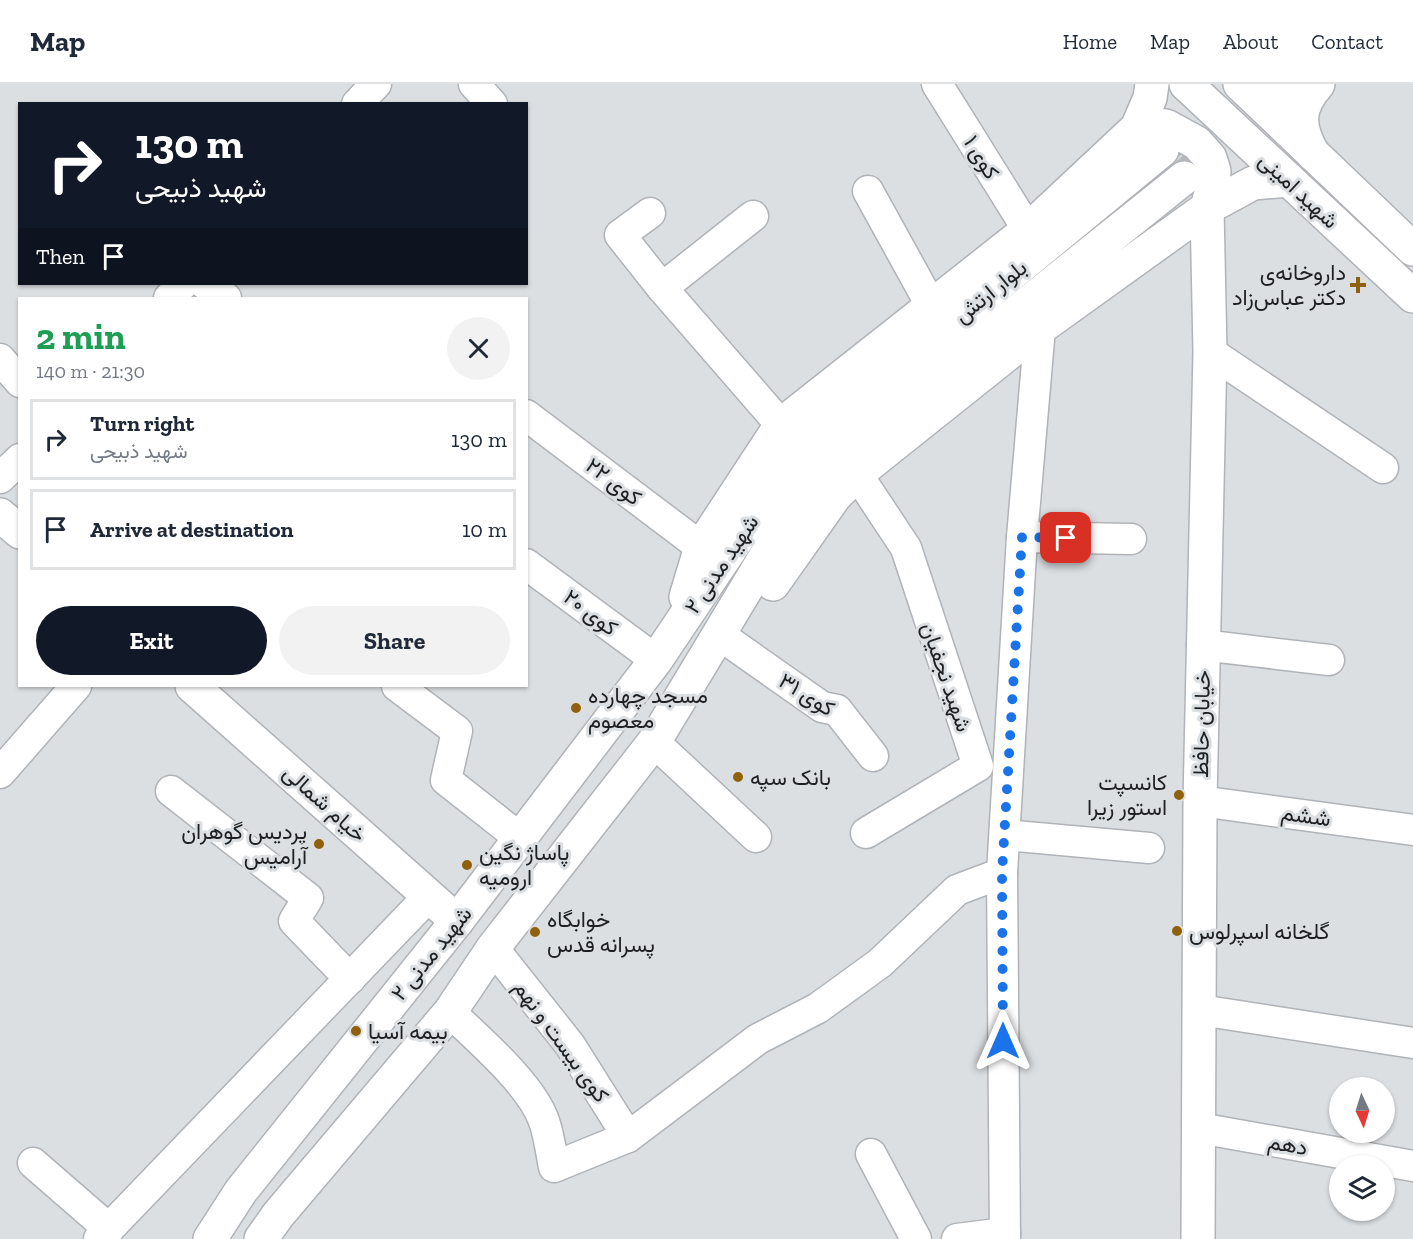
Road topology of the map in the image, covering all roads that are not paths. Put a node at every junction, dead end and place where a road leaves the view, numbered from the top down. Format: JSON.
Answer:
{"nodes":[{"id":1,"x":376,"y":84,"type":"edge"},
{"id":2,"x":474,"y":84,"type":"edge"},
{"id":3,"x":937,"y":84,"type":"edge"},
{"id":4,"x":1152,"y":84,"type":"edge"},
{"id":5,"x":1186,"y":84,"type":"edge"},
{"id":6,"x":1240,"y":84,"type":"edge"},
{"id":7,"x":1279,"y":84,"type":"edge"},
{"id":8,"x":1315,"y":88,"type":"edge"},
{"id":9,"x":359,"y":102,"type":"edge"},
{"id":10,"x":490,"y":102,"type":"edge"},
{"id":11,"x":1137,"y":128,"type":"junction"},
{"id":12,"x":1162,"y":150,"type":"tunnel mouth"},
{"id":13,"x":1313,"y":154,"type":"junction"},
{"id":14,"x":1184,"y":178,"type":"tunnel mouth"},
{"id":15,"x":1289,"y":180,"type":"junction"},
{"id":16,"x":868,"y":191,"type":"dead end"},
{"id":17,"x":1207,"y":208,"type":"junction"},
{"id":18,"x":650,"y":213,"type":"dead end"},
{"id":19,"x":753,"y":216,"type":"dead end"},
{"id":20,"x":1028,"y":230,"type":"junction"},
{"id":21,"x":1413,"y":249,"type":"edge"},
{"id":22,"x":182,"y":285,"type":"edge"},
{"id":23,"x":206,"y":285,"type":"edge"},
{"id":24,"x":663,"y":288,"type":"junction"},
{"id":25,"x":1413,"y":296,"type":"edge"},
{"id":26,"x":170,"y":297,"type":"edge"},
{"id":27,"x":224,"y":297,"type":"edge"},
{"id":28,"x":932,"y":307,"type":"junction"},
{"id":29,"x":1040,"y":328,"type":"junction"},
{"id":30,"x":1210,"y":352,"type":"junction"},
{"id":31,"x":0,"y":359,"type":"edge"},
{"id":32,"x":18,"y":380,"type":"edge"},
{"id":33,"x":528,"y":417,"type":"edge"},
{"id":34,"x":781,"y":425,"type":"junction"},
{"id":35,"x":837,"y":454,"type":"junction"},
{"id":36,"x":18,"y":461,"type":"edge"},
{"id":37,"x":1383,"y":468,"type":"dead end"},
{"id":38,"x":0,"y":478,"type":"edge"},
{"id":39,"x":0,"y":514,"type":"edge"},
{"id":40,"x":18,"y":530,"type":"edge"},
{"id":41,"x":1022,"y":537,"type":"junction"},
{"id":42,"x":1131,"y":539,"type":"dead end"},
{"id":43,"x":701,"y":547,"type":"junction"},
{"id":44,"x":528,"y":565,"type":"edge"},
{"id":45,"x":676,"y":631,"type":"junction"},
{"id":46,"x":1202,"y":645,"type":"junction"},
{"id":47,"x":719,"y":649,"type":"junction"},
{"id":48,"x":656,"y":660,"type":"junction"},
{"id":49,"x":1329,"y":660,"type":"dead end"},
{"id":50,"x":75,"y":687,"type":"edge"},
{"id":51,"x":193,"y":687,"type":"edge"},
{"id":52,"x":398,"y":687,"type":"edge"},
{"id":53,"x":654,"y":742,"type":"junction"},
{"id":54,"x":873,"y":756,"type":"dead end"},
{"id":55,"x":0,"y":772,"type":"edge"},
{"id":56,"x":171,"y":791,"type":"dead end"},
{"id":57,"x":1200,"y":801,"type":"junction"},
{"id":58,"x":1413,"y":830,"type":"edge"},
{"id":59,"x":866,"y":833,"type":"dead end"},
{"id":60,"x":1005,"y":835,"type":"junction"},
{"id":61,"x":756,"y":837,"type":"dead end"},
{"id":62,"x":521,"y":839,"type":"junction"},
{"id":63,"x":1149,"y":848,"type":"dead end"},
{"id":64,"x":1002,"y":873,"type":"junction"},
{"id":65,"x":429,"y":896,"type":"junction"},
{"id":66,"x":457,"y":921,"type":"junction"},
{"id":67,"x":493,"y":948,"type":"junction"},
{"id":68,"x":350,"y":979,"type":"junction"},
{"id":69,"x":1200,"y":1010,"type":"junction"},
{"id":70,"x":450,"y":1012,"type":"junction"},
{"id":71,"x":1413,"y":1043,"type":"edge"},
{"id":72,"x":1199,"y":1128,"type":"junction"},
{"id":73,"x":628,"y":1137,"type":"junction"},
{"id":74,"x":871,"y":1154,"type":"dead end"},
{"id":75,"x":33,"y":1163,"type":"dead end"},
{"id":76,"x":1413,"y":1166,"type":"edge"},
{"id":77,"x":104,"y":1234,"type":"edge"},
{"id":78,"x":1005,"y":1236,"type":"edge"},
{"id":79,"x":210,"y":1239,"type":"edge"},
{"id":80,"x":261,"y":1239,"type":"edge"},
{"id":81,"x":916,"y":1239,"type":"edge"},
{"id":82,"x":957,"y":1239,"type":"edge"},
{"id":83,"x":1198,"y":1239,"type":"edge"}],
"edges":[{"from":1,"to":9,"type":"street"},
{"from":2,"to":10,"type":"street"},
{"from":3,"to":20,"type":"street","name":"کوی ۱"},
{"from":4,"to":11,"type":"main road"},
{"from":5,"to":15,"type":"main road","name":"شهید امینی"},
{"from":6,"to":13,"type":"main road","name":"شهید امینی"},
{"from":7,"to":8,"type":"main road"},
{"from":8,"to":13,"type":"main road"},
{"from":11,"to":17,"type":"main road","name":"خیابان حافظ"},
{"from":11,"to":20,"type":"main road"},
{"from":12,"to":35,"type":"main road","name":"بلوار ارتش"},
{"from":13,"to":21,"type":"main road","name":"شهید امینی"},
{"from":14,"to":35,"type":"main road","name":"بلوار ارتش"},
{"from":15,"to":17,"type":"main road"},
{"from":15,"to":25,"type":"main road","name":"شهید امینی"},
{"from":16,"to":28,"type":"street"},
{"from":17,"to":29,"type":"main road"},
{"from":17,"to":30,"type":"main road","name":"خیابان حافظ"},
{"from":18,"to":24,"type":"street"},
{"from":19,"to":24,"type":"street"},
{"from":20,"to":28,"type":"main road"},
{"from":22,"to":26,"type":"street"},
{"from":23,"to":27,"type":"street"},
{"from":24,"to":34,"type":"street"},
{"from":28,"to":34,"type":"main road"},
{"from":29,"to":35,"type":"main road"},
{"from":29,"to":41,"type":"street"},
{"from":30,"to":37,"type":"street"},
{"from":30,"to":46,"type":"main road","name":"خیابان حافظ"},
{"from":31,"to":32,"type":"street"},
{"from":33,"to":43,"type":"street","name":"کوی ۲۲"},
{"from":34,"to":43,"type":"main road"},
{"from":35,"to":45,"type":"main road","name":"شهید مدنی ۲"},
{"from":35,"to":47,"type":"main road","name":"شهید مدنی ۲"},
{"from":35,"to":59,"type":"street","name":"شهید نجفیان"},
{"from":36,"to":38,"type":"street"},
{"from":39,"to":40,"type":"main road"},
{"from":41,"to":42,"type":"street"},
{"from":41,"to":60,"type":"street"},
{"from":43,"to":45,"type":"main road"},
{"from":44,"to":48,"type":"street","name":"کوی ۲۰"},
{"from":45,"to":48,"type":"main road","name":"شهید مدنی ۲"},
{"from":46,"to":49,"type":"street"},
{"from":46,"to":57,"type":"main road","name":"خیابان حافظ"},
{"from":47,"to":53,"type":"main road","name":"شهید مدنی ۲"},
{"from":47,"to":54,"type":"street","name":"کوی ۳۱"},
{"from":48,"to":62,"type":"main road","name":"شهید مدنی ۲"},
{"from":50,"to":55,"type":"street"},
{"from":51,"to":65,"type":"main road","name":"خیام شمالی"},
{"from":52,"to":62,"type":"street"},
{"from":53,"to":61,"type":"street"},
{"from":53,"to":67,"type":"main road","name":"شهید مدنی ۲"},
{"from":56,"to":68,"type":"street"},
{"from":57,"to":58,"type":"street","name":"ششم"},
{"from":57,"to":69,"type":"main road","name":"خیابان حافظ"},
{"from":60,"to":63,"type":"street"},
{"from":60,"to":64,"type":"street"},
{"from":62,"to":66,"type":"main road","name":"شهید مدنی ۲"},
{"from":64,"to":73,"type":"street"},
{"from":64,"to":78,"type":"street"},
{"from":65,"to":66,"type":"main road","name":"خیام شمالی"},
{"from":65,"to":68,"type":"street"},
{"from":66,"to":79,"type":"main road","name":"شهید مدنی ۲"},
{"from":67,"to":70,"type":"main road","name":"شهید مدنی ۲"},
{"from":67,"to":73,"type":"street","name":"کوی بیست و نهم"},
{"from":68,"to":77,"type":"street"},
{"from":69,"to":71,"type":"street"},
{"from":69,"to":72,"type":"main road","name":"خیابان حافظ"},
{"from":70,"to":73,"type":"street"},
{"from":70,"to":80,"type":"main road","name":"شهید مدنی ۲"},
{"from":72,"to":76,"type":"street","name":"دهم"},
{"from":72,"to":83,"type":"main road","name":"خیابان حافظ"},
{"from":74,"to":81,"type":"street"},
{"from":75,"to":77,"type":"street"},
{"from":78,"to":82,"type":"street"}]}
